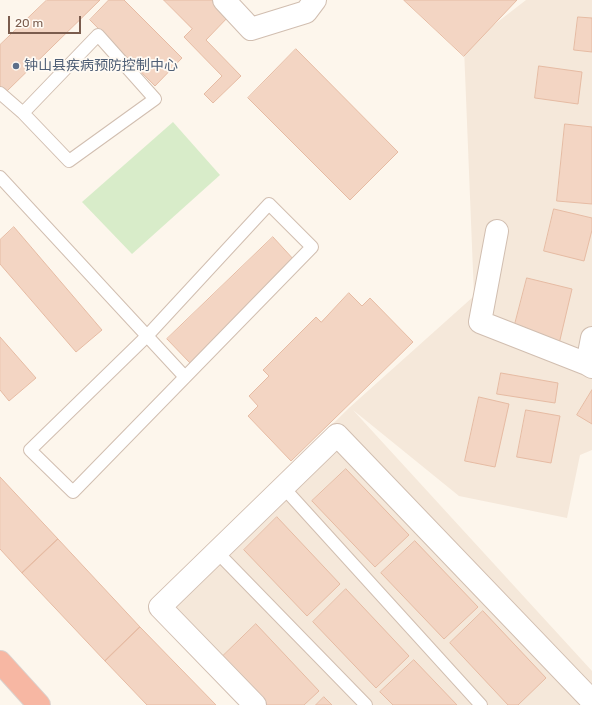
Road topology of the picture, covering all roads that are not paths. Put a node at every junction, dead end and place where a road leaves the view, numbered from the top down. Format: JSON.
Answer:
{"nodes":[{"id":1,"x":224,"y":0,"type":"edge"},
{"id":2,"x":316,"y":0,"type":"edge"},
{"id":3,"x":0,"y":93,"type":"edge"},
{"id":4,"x":23,"y":113,"type":"junction"},
{"id":5,"x":0,"y":177,"type":"edge"},
{"id":6,"x":497,"y":231,"type":"dead end"},
{"id":7,"x":147,"y":336,"type":"junction"},
{"id":8,"x":592,"y":338,"type":"edge"},
{"id":9,"x":590,"y":365,"type":"edge"},
{"id":10,"x":185,"y":377,"type":"junction"},
{"id":11,"x":283,"y":487,"type":"junction"},
{"id":12,"x":217,"y":552,"type":"junction"},
{"id":13,"x":0,"y":662,"type":"edge"},
{"id":14,"x":592,"y":701,"type":"edge"},
{"id":15,"x":39,"y":705,"type":"edge"},
{"id":16,"x":255,"y":705,"type":"edge"},
{"id":17,"x":366,"y":705,"type":"edge"},
{"id":18,"x":481,"y":705,"type":"edge"}],
"edges":[{"from":1,"to":2,"type":"street"},
{"from":3,"to":4,"type":"lane"},
{"from":4,"to":4,"type":"lane"},
{"from":5,"to":7,"type":"lane"},
{"from":6,"to":9,"type":"street"},
{"from":7,"to":10,"type":"lane"},
{"from":7,"to":10,"type":"lane"},
{"from":7,"to":10,"type":"lane"},
{"from":8,"to":9,"type":"street"},
{"from":11,"to":12,"type":"street"},
{"from":11,"to":14,"type":"street"},
{"from":11,"to":18,"type":"lane"},
{"from":12,"to":16,"type":"street"},
{"from":12,"to":17,"type":"lane"},
{"from":13,"to":15,"type":"highway"}]}
